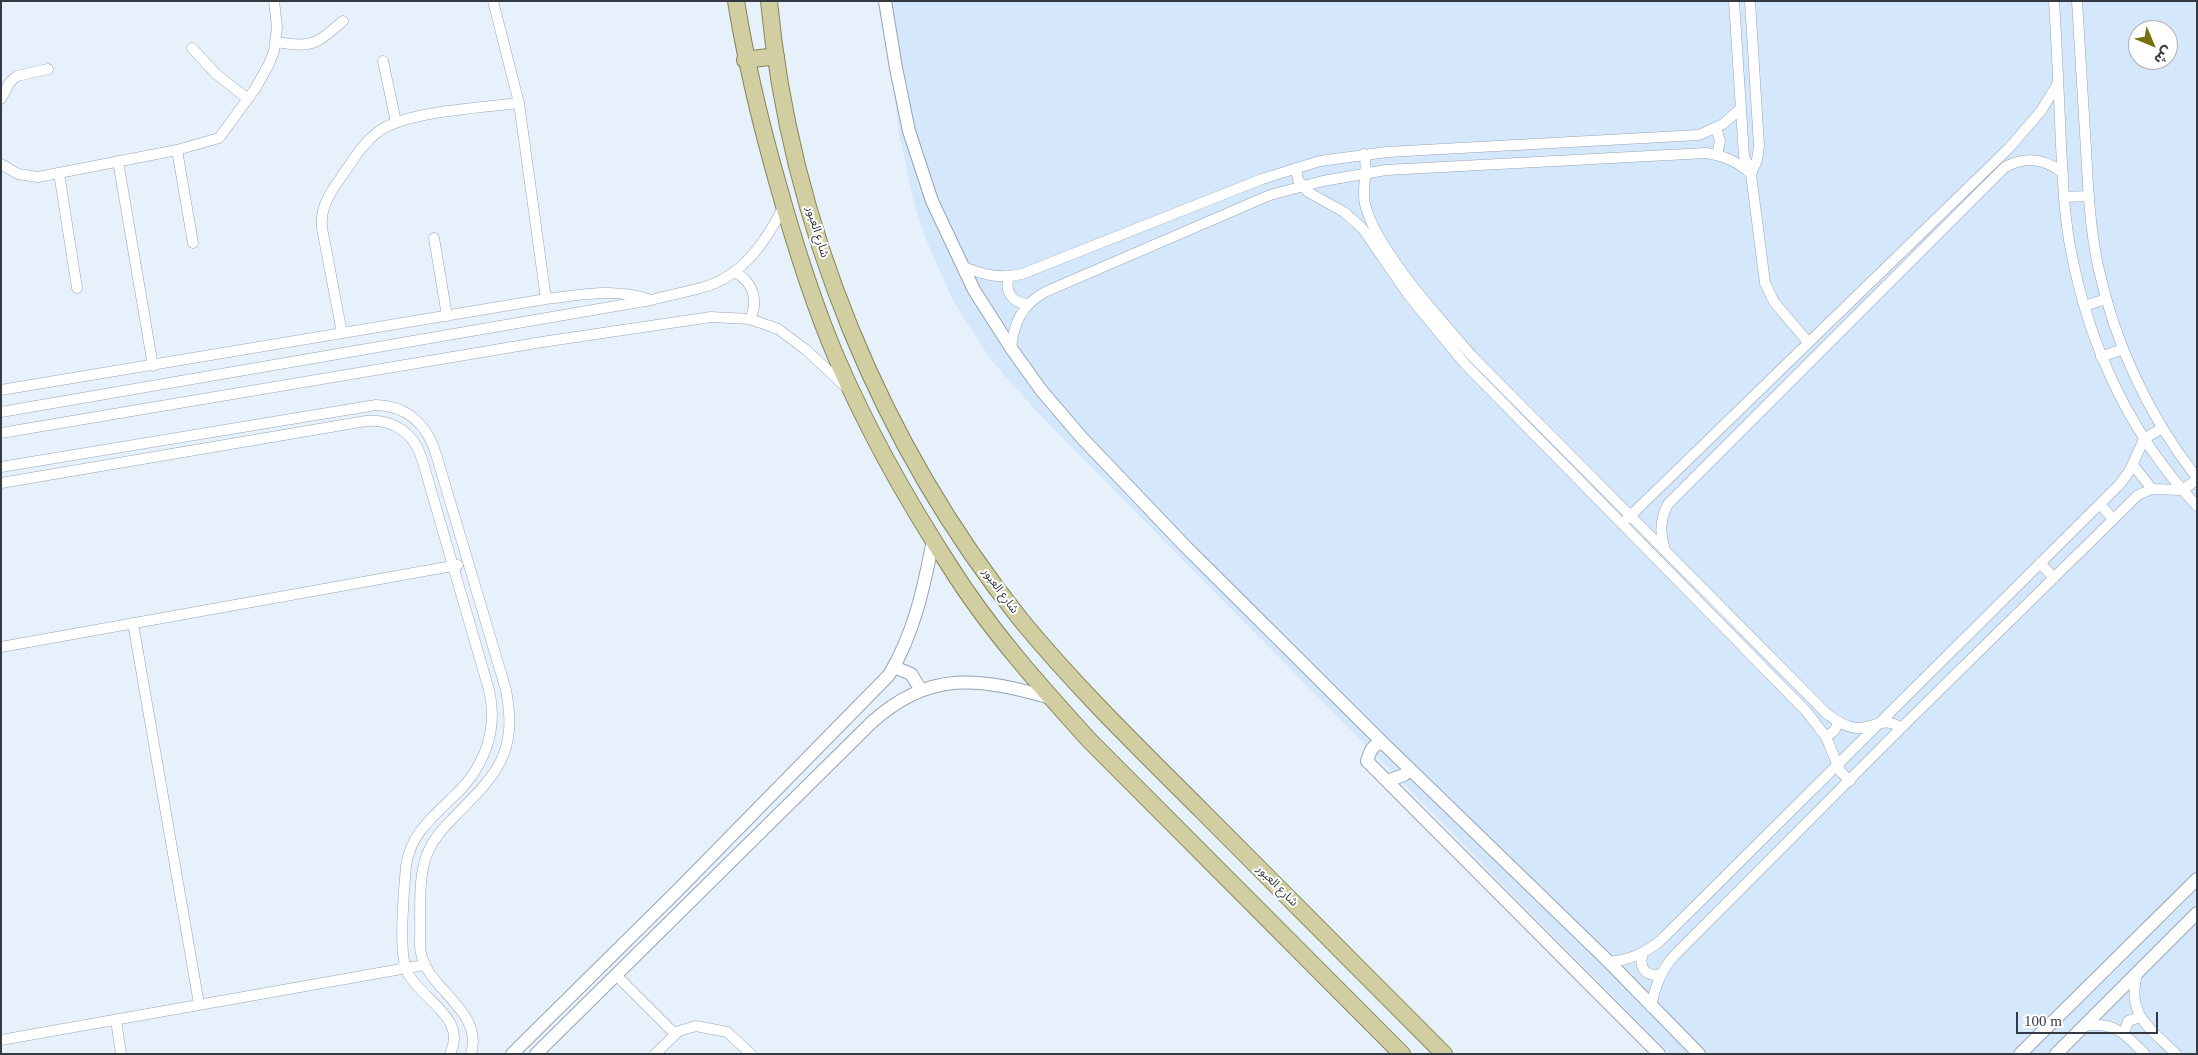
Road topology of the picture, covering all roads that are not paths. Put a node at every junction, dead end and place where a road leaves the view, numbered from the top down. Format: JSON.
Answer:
{"nodes":[{"id":1,"x":274,"y":1,"type":"edge"},
{"id":2,"x":493,"y":1,"type":"edge"},
{"id":3,"x":736,"y":1,"type":"edge"},
{"id":4,"x":769,"y":1,"type":"edge"},
{"id":5,"x":885,"y":1,"type":"edge"},
{"id":6,"x":1734,"y":1,"type":"edge"},
{"id":7,"x":1750,"y":1,"type":"edge"},
{"id":8,"x":2054,"y":1,"type":"edge"},
{"id":9,"x":2077,"y":1,"type":"edge"},
{"id":10,"x":344,"y":21,"type":"dead end"},
{"id":11,"x":276,"y":42,"type":"junction"},
{"id":12,"x":192,"y":48,"type":"dead end"},
{"id":13,"x":776,"y":56,"type":"junction"},
{"id":14,"x":746,"y":60,"type":"junction"},
{"id":15,"x":382,"y":61,"type":"dead end"},
{"id":16,"x":48,"y":69,"type":"dead end"},
{"id":17,"x":2058,"y":84,"type":"junction"},
{"id":18,"x":1,"y":99,"type":"edge"},
{"id":19,"x":248,"y":99,"type":"junction"},
{"id":20,"x":519,"y":103,"type":"junction"},
{"id":21,"x":1740,"y":109,"type":"junction"},
{"id":22,"x":396,"y":122,"type":"junction"},
{"id":23,"x":1716,"y":128,"type":"junction"},
{"id":24,"x":1596,"y":142,"type":"junction"},
{"id":25,"x":1526,"y":145,"type":"junction"},
{"id":26,"x":1453,"y":148,"type":"junction"},
{"id":27,"x":177,"y":150,"type":"junction"},
{"id":28,"x":1364,"y":154,"type":"junction"},
{"id":29,"x":1717,"y":155,"type":"junction"},
{"id":30,"x":1596,"y":159,"type":"junction"},
{"id":31,"x":118,"y":161,"type":"junction"},
{"id":32,"x":1527,"y":162,"type":"junction"},
{"id":33,"x":1,"y":164,"type":"edge"},
{"id":34,"x":1454,"y":165,"type":"junction"},
{"id":35,"x":1296,"y":168,"type":"junction"},
{"id":36,"x":59,"y":173,"type":"junction"},
{"id":37,"x":1365,"y":173,"type":"junction"},
{"id":38,"x":1982,"y":173,"type":"junction"},
{"id":39,"x":2063,"y":173,"type":"junction"},
{"id":40,"x":1751,"y":174,"type":"junction"},
{"id":41,"x":1990,"y":181,"type":"junction"},
{"id":42,"x":1302,"y":186,"type":"junction"},
{"id":43,"x":2089,"y":196,"type":"junction"},
{"id":44,"x":2064,"y":197,"type":"junction"},
{"id":45,"x":784,"y":206,"type":"junction"},
{"id":46,"x":1368,"y":213,"type":"junction"},
{"id":47,"x":1353,"y":219,"type":"junction"},
{"id":48,"x":434,"y":238,"type":"dead end"},
{"id":49,"x":194,"y":242,"type":"dead end"},
{"id":50,"x":962,"y":266,"type":"junction"},
{"id":51,"x":734,"y":272,"type":"junction"},
{"id":52,"x":1009,"y":277,"type":"junction"},
{"id":53,"x":77,"y":288,"type":"dead end"},
{"id":54,"x":1857,"y":295,"type":"junction"},
{"id":55,"x":546,"y":299,"type":"junction"},
{"id":56,"x":2106,"y":299,"type":"junction"},
{"id":57,"x":651,"y":300,"type":"junction"},
{"id":58,"x":1028,"y":304,"type":"junction"},
{"id":59,"x":1866,"y":305,"type":"junction"},
{"id":60,"x":2084,"y":306,"type":"junction"},
{"id":61,"x":446,"y":316,"type":"junction"},
{"id":62,"x":750,"y":319,"type":"junction"},
{"id":63,"x":342,"y":333,"type":"junction"},
{"id":64,"x":1808,"y":342,"type":"junction"},
{"id":65,"x":1011,"y":348,"type":"junction"},
{"id":66,"x":2123,"y":349,"type":"junction"},
{"id":67,"x":2102,"y":357,"type":"junction"},
{"id":68,"x":153,"y":366,"type":"junction"},
{"id":69,"x":1,"y":390,"type":"edge"},
{"id":70,"x":853,"y":395,"type":"junction"},
{"id":71,"x":1514,"y":407,"type":"junction"},
{"id":72,"x":1,"y":412,"type":"edge"},
{"id":73,"x":318,"y":415,"type":"junction"},
{"id":74,"x":2162,"y":428,"type":"junction"},
{"id":75,"x":320,"y":429,"type":"junction"},
{"id":76,"x":1,"y":433,"type":"edge"},
{"id":77,"x":2144,"y":439,"type":"junction"},
{"id":78,"x":14,"y":465,"type":"junction"},
{"id":79,"x":2133,"y":465,"type":"junction"},
{"id":80,"x":1,"y":467,"type":"edge"},
{"id":81,"x":2197,"y":479,"type":"edge"},
{"id":82,"x":17,"y":480,"type":"junction"},
{"id":83,"x":1,"y":483,"type":"edge"},
{"id":84,"x":2152,"y":488,"type":"junction"},
{"id":85,"x":2182,"y":490,"type":"junction"},
{"id":86,"x":2100,"y":504,"type":"junction"},
{"id":87,"x":2197,"y":506,"type":"edge"},
{"id":88,"x":2114,"y":519,"type":"junction"},
{"id":89,"x":1627,"y":520,"type":"junction"},
{"id":90,"x":934,"y":540,"type":"junction"},
{"id":91,"x":1665,"y":551,"type":"junction"},
{"id":92,"x":467,"y":563,"type":"junction"},
{"id":93,"x":2040,"y":563,"type":"junction"},
{"id":94,"x":452,"y":566,"type":"junction"},
{"id":95,"x":2054,"y":578,"type":"junction"},
{"id":96,"x":133,"y":624,"type":"junction"},
{"id":97,"x":1,"y":647,"type":"edge"},
{"id":98,"x":894,"y":667,"type":"junction"},
{"id":99,"x":921,"y":690,"type":"junction"},
{"id":100,"x":1806,"y":696,"type":"junction"},
{"id":101,"x":1051,"y":698,"type":"junction"},
{"id":102,"x":1799,"y":704,"type":"junction"},
{"id":103,"x":1838,"y":722,"type":"junction"},
{"id":104,"x":1878,"y":722,"type":"junction"},
{"id":105,"x":1901,"y":728,"type":"junction"},
{"id":106,"x":1826,"y":737,"type":"junction"},
{"id":107,"x":1383,"y":743,"type":"junction"},
{"id":108,"x":1837,"y":766,"type":"junction"},
{"id":109,"x":1410,"y":769,"type":"junction"},
{"id":110,"x":1388,"y":781,"type":"junction"},
{"id":111,"x":1850,"y":781,"type":"junction"},
{"id":112,"x":2197,"y":879,"type":"edge"},
{"id":113,"x":2197,"y":914,"type":"edge"},
{"id":114,"x":1643,"y":953,"type":"junction"},
{"id":115,"x":1608,"y":962,"type":"junction"},
{"id":116,"x":424,"y":965,"type":"junction"},
{"id":117,"x":406,"y":968,"type":"junction"},
{"id":118,"x":1661,"y":974,"type":"junction"},
{"id":119,"x":2137,"y":974,"type":"junction"},
{"id":120,"x":616,"y":975,"type":"junction"},
{"id":121,"x":199,"y":1004,"type":"junction"},
{"id":122,"x":1651,"y":1006,"type":"junction"},
{"id":123,"x":2140,"y":1017,"type":"junction"},
{"id":124,"x":116,"y":1020,"type":"junction"},
{"id":125,"x":2084,"y":1026,"type":"junction"},
{"id":126,"x":2124,"y":1033,"type":"junction"},
{"id":127,"x":675,"y":1034,"type":"junction"},
{"id":128,"x":1,"y":1040,"type":"edge"},
{"id":129,"x":121,"y":1054,"type":"edge"},
{"id":130,"x":450,"y":1054,"type":"edge"},
{"id":131,"x":471,"y":1054,"type":"edge"},
{"id":132,"x":512,"y":1054,"type":"edge"},
{"id":133,"x":536,"y":1054,"type":"edge"},
{"id":134,"x":655,"y":1054,"type":"edge"},
{"id":135,"x":751,"y":1054,"type":"edge"},
{"id":136,"x":1402,"y":1054,"type":"edge"},
{"id":137,"x":1444,"y":1054,"type":"edge"},
{"id":138,"x":1659,"y":1054,"type":"edge"},
{"id":139,"x":1698,"y":1054,"type":"edge"},
{"id":140,"x":2020,"y":1054,"type":"edge"},
{"id":141,"x":2056,"y":1054,"type":"edge"},
{"id":142,"x":2145,"y":1054,"type":"edge"},
{"id":143,"x":2176,"y":1054,"type":"edge"}],
"edges":[{"from":1,"to":11,"type":"street"},
{"from":2,"to":20,"type":"street"},
{"from":3,"to":14,"type":"main road","name":"شارع العبور"},
{"from":4,"to":13,"type":"main road","name":"شارع العبور"},
{"from":5,"to":50,"type":"street"},
{"from":6,"to":21,"type":"street"},
{"from":7,"to":40,"type":"street"},
{"from":8,"to":17,"type":"street"},
{"from":9,"to":43,"type":"street"},
{"from":10,"to":11,"type":"street"},
{"from":11,"to":19,"type":"street"},
{"from":12,"to":19,"type":"street"},
{"from":13,"to":14,"type":"main road"},
{"from":13,"to":137,"type":"main road","name":"شارع العبور"},
{"from":14,"to":45,"type":"main road","name":"شارع العبور"},
{"from":15,"to":22,"type":"street"},
{"from":16,"to":18,"type":"street"},
{"from":17,"to":38,"type":"street"},
{"from":17,"to":39,"type":"street"},
{"from":19,"to":27,"type":"street"},
{"from":20,"to":22,"type":"street"},
{"from":20,"to":55,"type":"street"},
{"from":21,"to":23,"type":"street"},
{"from":21,"to":40,"type":"street"},
{"from":22,"to":63,"type":"street"},
{"from":23,"to":24,"type":"street"},
{"from":23,"to":29,"type":"street"},
{"from":24,"to":25,"type":"street"},
{"from":24,"to":30,"type":"street"},
{"from":25,"to":26,"type":"street"},
{"from":25,"to":32,"type":"street"},
{"from":26,"to":28,"type":"street"},
{"from":26,"to":34,"type":"street"},
{"from":27,"to":31,"type":"street"},
{"from":27,"to":49,"type":"street"},
{"from":28,"to":35,"type":"street"},
{"from":28,"to":37,"type":"street"},
{"from":29,"to":30,"type":"street"},
{"from":29,"to":40,"type":"street"},
{"from":30,"to":32,"type":"street"},
{"from":31,"to":36,"type":"street"},
{"from":31,"to":68,"type":"street"},
{"from":32,"to":34,"type":"street"},
{"from":33,"to":36,"type":"street"},
{"from":34,"to":37,"type":"street"},
{"from":35,"to":42,"type":"street"},
{"from":35,"to":52,"type":"street"},
{"from":36,"to":53,"type":"street"},
{"from":37,"to":42,"type":"street"},
{"from":37,"to":46,"type":"street"},
{"from":38,"to":41,"type":"street"},
{"from":38,"to":54,"type":"street"},
{"from":39,"to":41,"type":"street"},
{"from":39,"to":44,"type":"street"},
{"from":40,"to":64,"type":"street"},
{"from":41,"to":59,"type":"street"},
{"from":42,"to":47,"type":"street"},
{"from":42,"to":58,"type":"street"},
{"from":43,"to":44,"type":"street"},
{"from":43,"to":56,"type":"street"},
{"from":44,"to":60,"type":"street"},
{"from":45,"to":51,"type":"street"},
{"from":45,"to":70,"type":"main road","name":"شارع العبور"},
{"from":46,"to":47,"type":"street"},
{"from":46,"to":71,"type":"street"},
{"from":47,"to":71,"type":"street"},
{"from":48,"to":61,"type":"street"},
{"from":50,"to":52,"type":"street"},
{"from":50,"to":65,"type":"street"},
{"from":51,"to":57,"type":"street"},
{"from":51,"to":62,"type":"street"},
{"from":52,"to":58,"type":"street"},
{"from":54,"to":59,"type":"street"},
{"from":54,"to":64,"type":"street"},
{"from":55,"to":57,"type":"street"},
{"from":55,"to":61,"type":"street"},
{"from":56,"to":60,"type":"street"},
{"from":56,"to":66,"type":"street"},
{"from":57,"to":72,"type":"street"},
{"from":58,"to":65,"type":"street"},
{"from":59,"to":91,"type":"street"},
{"from":60,"to":67,"type":"street"},
{"from":61,"to":63,"type":"street"},
{"from":62,"to":70,"type":"street"},
{"from":62,"to":76,"type":"street"},
{"from":63,"to":68,"type":"street"},
{"from":64,"to":89,"type":"street"},
{"from":65,"to":107,"type":"street"},
{"from":66,"to":67,"type":"street"},
{"from":66,"to":74,"type":"street"},
{"from":67,"to":77,"type":"street"},
{"from":68,"to":69,"type":"street"},
{"from":70,"to":90,"type":"main road","name":"شارع العبور"},
{"from":71,"to":89,"type":"street"},
{"from":73,"to":75,"type":"street"},
{"from":73,"to":78,"type":"street"},
{"from":73,"to":92,"type":"street"},
{"from":74,"to":77,"type":"street"},
{"from":74,"to":81,"type":"street"},
{"from":75,"to":82,"type":"street"},
{"from":75,"to":94,"type":"street"},
{"from":77,"to":79,"type":"street"},
{"from":77,"to":85,"type":"street"},
{"from":78,"to":80,"type":"street"},
{"from":78,"to":82,"type":"street"},
{"from":79,"to":84,"type":"street"},
{"from":79,"to":86,"type":"street"},
{"from":81,"to":85,"type":"street"},
{"from":82,"to":83,"type":"street"},
{"from":84,"to":85,"type":"street"},
{"from":84,"to":88,"type":"street"},
{"from":85,"to":87,"type":"street"},
{"from":86,"to":88,"type":"street"},
{"from":86,"to":93,"type":"street"},
{"from":88,"to":95,"type":"street"},
{"from":89,"to":91,"type":"street"},
{"from":89,"to":102,"type":"street"},
{"from":90,"to":98,"type":"street"},
{"from":90,"to":101,"type":"main road","name":"شارع العبور"},
{"from":91,"to":100,"type":"street"},
{"from":92,"to":94,"type":"street"},
{"from":92,"to":116,"type":"street"},
{"from":93,"to":95,"type":"street"},
{"from":93,"to":104,"type":"street"},
{"from":94,"to":96,"type":"street"},
{"from":94,"to":117,"type":"street"},
{"from":95,"to":105,"type":"street"},
{"from":96,"to":97,"type":"street"},
{"from":96,"to":121,"type":"street"},
{"from":98,"to":99,"type":"street"},
{"from":98,"to":132,"type":"street"},
{"from":99,"to":101,"type":"street"},
{"from":99,"to":120,"type":"street"},
{"from":100,"to":102,"type":"street"},
{"from":100,"to":103,"type":"street"},
{"from":101,"to":136,"type":"main road","name":"شارع العبور"},
{"from":102,"to":106,"type":"street"},
{"from":103,"to":104,"type":"street"},
{"from":103,"to":106,"type":"street"},
{"from":104,"to":105,"type":"street"},
{"from":104,"to":108,"type":"street"},
{"from":105,"to":111,"type":"street"},
{"from":106,"to":108,"type":"street"},
{"from":107,"to":109,"type":"street"},
{"from":107,"to":110,"type":"street"},
{"from":108,"to":111,"type":"street"},
{"from":108,"to":114,"type":"street"},
{"from":109,"to":110,"type":"street"},
{"from":109,"to":115,"type":"street"},
{"from":110,"to":138,"type":"street"},
{"from":111,"to":118,"type":"street"},
{"from":112,"to":140,"type":"street"},
{"from":113,"to":119,"type":"street"},
{"from":114,"to":115,"type":"street"},
{"from":114,"to":118,"type":"street"},
{"from":115,"to":122,"type":"street"},
{"from":116,"to":117,"type":"street"},
{"from":116,"to":131,"type":"street"},
{"from":117,"to":121,"type":"street"},
{"from":117,"to":130,"type":"street"},
{"from":118,"to":122,"type":"street"},
{"from":119,"to":123,"type":"street"},
{"from":119,"to":125,"type":"street"},
{"from":120,"to":127,"type":"street"},
{"from":120,"to":133,"type":"street"},
{"from":121,"to":124,"type":"street"},
{"from":122,"to":139,"type":"street"},
{"from":123,"to":126,"type":"street"},
{"from":123,"to":143,"type":"street"},
{"from":124,"to":128,"type":"street"},
{"from":124,"to":129,"type":"street"},
{"from":125,"to":126,"type":"street"},
{"from":125,"to":141,"type":"street"},
{"from":126,"to":142,"type":"street"},
{"from":127,"to":134,"type":"street"},
{"from":127,"to":135,"type":"street"}]}
